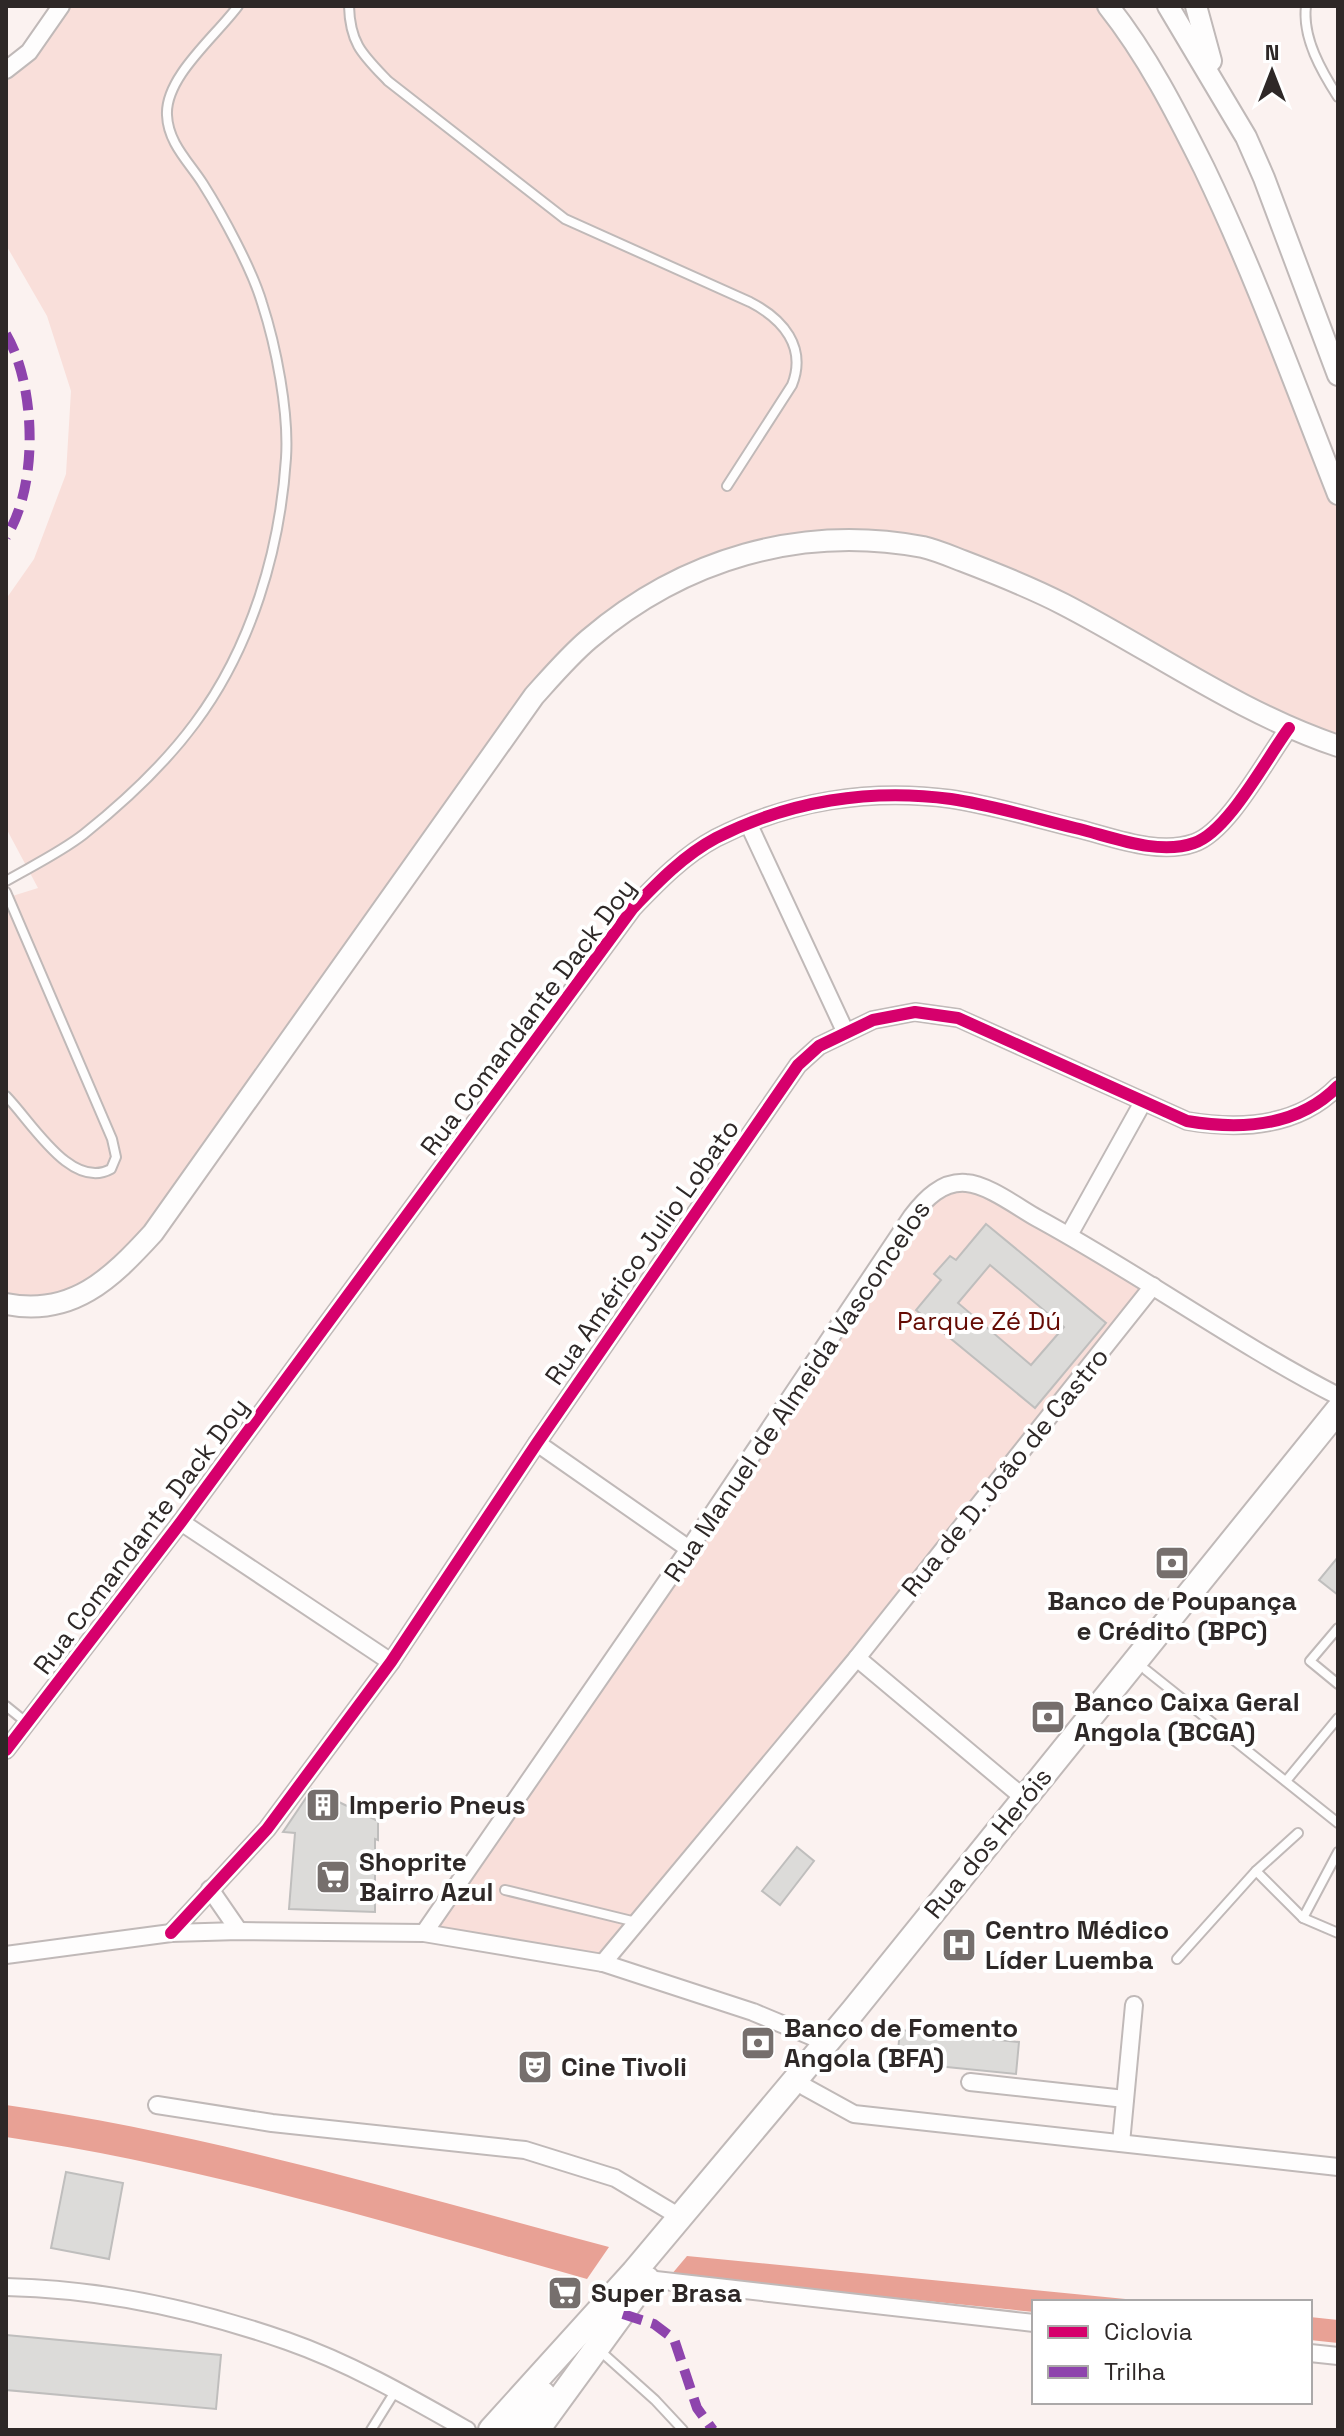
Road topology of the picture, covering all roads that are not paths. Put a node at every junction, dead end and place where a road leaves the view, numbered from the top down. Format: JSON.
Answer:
{"nodes":[{"id":1,"x":61,"y":6,"type":"edge"},
{"id":2,"x":238,"y":6,"type":"edge"},
{"id":3,"x":349,"y":6,"type":"edge"},
{"id":4,"x":1108,"y":6,"type":"edge"},
{"id":5,"x":1168,"y":6,"type":"edge"},
{"id":6,"x":1196,"y":6,"type":"edge"},
{"id":7,"x":1306,"y":6,"type":"edge"},
{"id":8,"x":49,"y":14,"type":"edge"},
{"id":9,"x":6,"y":70,"type":"edge"},
{"id":10,"x":1221,"y":92,"type":"junction"},
{"id":11,"x":1338,"y":97,"type":"edge"},
{"id":12,"x":1338,"y":375,"type":"edge"},
{"id":13,"x":727,"y":486,"type":"dead end"},
{"id":14,"x":1338,"y":494,"type":"edge"},
{"id":15,"x":1289,"y":728,"type":"junction"},
{"id":16,"x":1337,"y":745,"type":"edge"},
{"id":17,"x":749,"y":825,"type":"junction"},
{"id":18,"x":6,"y":881,"type":"edge"},
{"id":19,"x":6,"y":892,"type":"edge"},
{"id":20,"x":845,"y":1031,"type":"junction"},
{"id":21,"x":1338,"y":1086,"type":"edge"},
{"id":22,"x":6,"y":1096,"type":"edge"},
{"id":23,"x":1143,"y":1102,"type":"junction"},
{"id":24,"x":1069,"y":1235,"type":"junction"},
{"id":25,"x":1153,"y":1286,"type":"junction"},
{"id":26,"x":6,"y":1304,"type":"edge"},
{"id":27,"x":1338,"y":1396,"type":"edge"},
{"id":28,"x":1338,"y":1410,"type":"edge"},
{"id":29,"x":1338,"y":1433,"type":"edge"},
{"id":30,"x":537,"y":1443,"type":"junction"},
{"id":31,"x":181,"y":1522,"type":"junction"},
{"id":32,"x":689,"y":1549,"type":"junction"},
{"id":33,"x":1338,"y":1628,"type":"edge"},
{"id":34,"x":857,"y":1658,"type":"junction"},
{"id":35,"x":391,"y":1662,"type":"junction"},
{"id":36,"x":1146,"y":1670,"type":"junction"},
{"id":37,"x":1338,"y":1684,"type":"edge"},
{"id":38,"x":6,"y":1706,"type":"edge"},
{"id":39,"x":1338,"y":1718,"type":"edge"},
{"id":40,"x":27,"y":1723,"type":"junction"},
{"id":41,"x":6,"y":1750,"type":"edge"},
{"id":42,"x":1286,"y":1781,"type":"junction"},
{"id":43,"x":1024,"y":1798,"type":"junction"},
{"id":44,"x":1338,"y":1823,"type":"edge"},
{"id":45,"x":1298,"y":1833,"type":"dead end"},
{"id":46,"x":1338,"y":1852,"type":"edge"},
{"id":47,"x":1256,"y":1871,"type":"junction"},
{"id":48,"x":210,"y":1889,"type":"junction"},
{"id":49,"x":505,"y":1890,"type":"dead end"},
{"id":50,"x":1303,"y":1918,"type":"junction"},
{"id":51,"x":636,"y":1922,"type":"junction"},
{"id":52,"x":239,"y":1931,"type":"junction"},
{"id":53,"x":171,"y":1933,"type":"junction"},
{"id":54,"x":424,"y":1933,"type":"junction"},
{"id":55,"x":1338,"y":1933,"type":"edge"},
{"id":56,"x":6,"y":1955,"type":"edge"},
{"id":57,"x":1177,"y":1959,"type":"dead end"},
{"id":58,"x":603,"y":1963,"type":"junction"},
{"id":59,"x":1134,"y":2005,"type":"dead end"},
{"id":60,"x":825,"y":2042,"type":"junction"},
{"id":61,"x":970,"y":2082,"type":"dead end"},
{"id":62,"x":805,"y":2087,"type":"junction"},
{"id":63,"x":1125,"y":2099,"type":"junction"},
{"id":64,"x":157,"y":2105,"type":"dead end"},
{"id":65,"x":1121,"y":2143,"type":"junction"},
{"id":66,"x":1338,"y":2167,"type":"edge"},
{"id":67,"x":680,"y":2217,"type":"junction"},
{"id":68,"x":640,"y":2276,"type":"junction"},
{"id":69,"x":6,"y":2287,"type":"edge"},
{"id":70,"x":1032,"y":2323,"type":"edge"},
{"id":71,"x":598,"y":2348,"type":"junction"},
{"id":72,"x":1312,"y":2353,"type":"edge"},
{"id":73,"x":1338,"y":2356,"type":"edge"},
{"id":74,"x":397,"y":2390,"type":"junction"},
{"id":75,"x":374,"y":2429,"type":"edge"},
{"id":76,"x":467,"y":2430,"type":"edge"},
{"id":77,"x":491,"y":2430,"type":"edge"},
{"id":78,"x":515,"y":2430,"type":"edge"},
{"id":79,"x":537,"y":2430,"type":"edge"},
{"id":80,"x":683,"y":2430,"type":"edge"}],
"edges":[{"from":1,"to":8,"type":"street"},
{"from":2,"to":18,"type":"lane"},
{"from":3,"to":13,"type":"lane"},
{"from":4,"to":14,"type":"street"},
{"from":5,"to":10,"type":"street"},
{"from":6,"to":10,"type":"street"},
{"from":7,"to":11,"type":"lane"},
{"from":8,"to":9,"type":"street"},
{"from":10,"to":12,"type":"street"},
{"from":15,"to":16,"type":"street"},
{"from":15,"to":17,"type":"street","name":"Rua Comandante Dack Doy"},
{"from":15,"to":26,"type":"street"},
{"from":17,"to":20,"type":"street"},
{"from":17,"to":31,"type":"street","name":"Rua Comandante Dack Doy"},
{"from":19,"to":22,"type":"lane"},
{"from":20,"to":23,"type":"street","name":"Rua Américo Julio Lobato"},
{"from":20,"to":30,"type":"street","name":"Rua Américo Julio Lobato"},
{"from":21,"to":23,"type":"street","name":"Rua Américo Julio Lobato"},
{"from":23,"to":24,"type":"street"},
{"from":24,"to":25,"type":"street","name":"Rua Manuel de Almeida Vasconcelos"},
{"from":24,"to":32,"type":"street","name":"Rua Manuel de Almeida Vasconcelos"},
{"from":25,"to":27,"type":"street","name":"Rua Manuel de Almeida Vasconcelos"},
{"from":25,"to":34,"type":"street","name":"Rua de D. João de Castro"},
{"from":28,"to":43,"type":"main road","name":"Rua dos Heróis"},
{"from":29,"to":36,"type":"main road","name":"Rua dos Heróis"},
{"from":30,"to":32,"type":"street"},
{"from":30,"to":35,"type":"street","name":"Rua Américo Julio Lobato"},
{"from":31,"to":35,"type":"street"},
{"from":31,"to":40,"type":"street","name":"Rua Comandante Dack Doy"},
{"from":32,"to":54,"type":"street","name":"Rua Manuel de Almeida Vasconcelos"},
{"from":33,"to":37,"type":"lane"},
{"from":34,"to":43,"type":"street"},
{"from":34,"to":51,"type":"street","name":"Rua de D. João de Castro"},
{"from":35,"to":48,"type":"street","name":"Rua Américo Julio Lobato"},
{"from":36,"to":42,"type":"lane"},
{"from":36,"to":62,"type":"main road","name":"Rua dos Heróis"},
{"from":38,"to":40,"type":"lane"},
{"from":39,"to":42,"type":"lane"},
{"from":40,"to":41,"type":"street","name":"Rua Comandante Dack Doy"},
{"from":42,"to":44,"type":"lane"},
{"from":43,"to":60,"type":"main road","name":"Rua dos Heróis"},
{"from":45,"to":47,"type":"lane"},
{"from":46,"to":50,"type":"lane"},
{"from":47,"to":50,"type":"lane"},
{"from":47,"to":57,"type":"lane"},
{"from":48,"to":52,"type":"street"},
{"from":48,"to":53,"type":"street","name":"Rua Américo Julio Lobato"},
{"from":49,"to":51,"type":"lane"},
{"from":50,"to":55,"type":"lane"},
{"from":51,"to":58,"type":"street","name":"Rua de D. João de Castro"},
{"from":52,"to":53,"type":"street"},
{"from":52,"to":54,"type":"street"},
{"from":53,"to":56,"type":"street"},
{"from":54,"to":58,"type":"street"},
{"from":58,"to":60,"type":"street"},
{"from":59,"to":63,"type":"street"},
{"from":60,"to":67,"type":"main road","name":"Rua dos Heróis"},
{"from":61,"to":63,"type":"street"},
{"from":62,"to":65,"type":"street"},
{"from":62,"to":68,"type":"main road","name":"Rua dos Heróis"},
{"from":63,"to":65,"type":"street"},
{"from":64,"to":67,"type":"street"},
{"from":65,"to":66,"type":"street"},
{"from":67,"to":68,"type":"main road","name":"Rua dos Heróis"},
{"from":68,"to":70,"type":"street"},
{"from":68,"to":71,"type":"main road","name":"Rua dos Heróis"},
{"from":68,"to":77,"type":"main road","name":"Rua dos Heróis"},
{"from":68,"to":78,"type":"main road","name":"Rua dos Heróis"},
{"from":69,"to":74,"type":"street"},
{"from":71,"to":79,"type":"main road","name":"Rua dos Heróis"},
{"from":71,"to":80,"type":"lane"},
{"from":72,"to":73,"type":"street"},
{"from":74,"to":75,"type":"lane"},
{"from":74,"to":76,"type":"street"}]}
